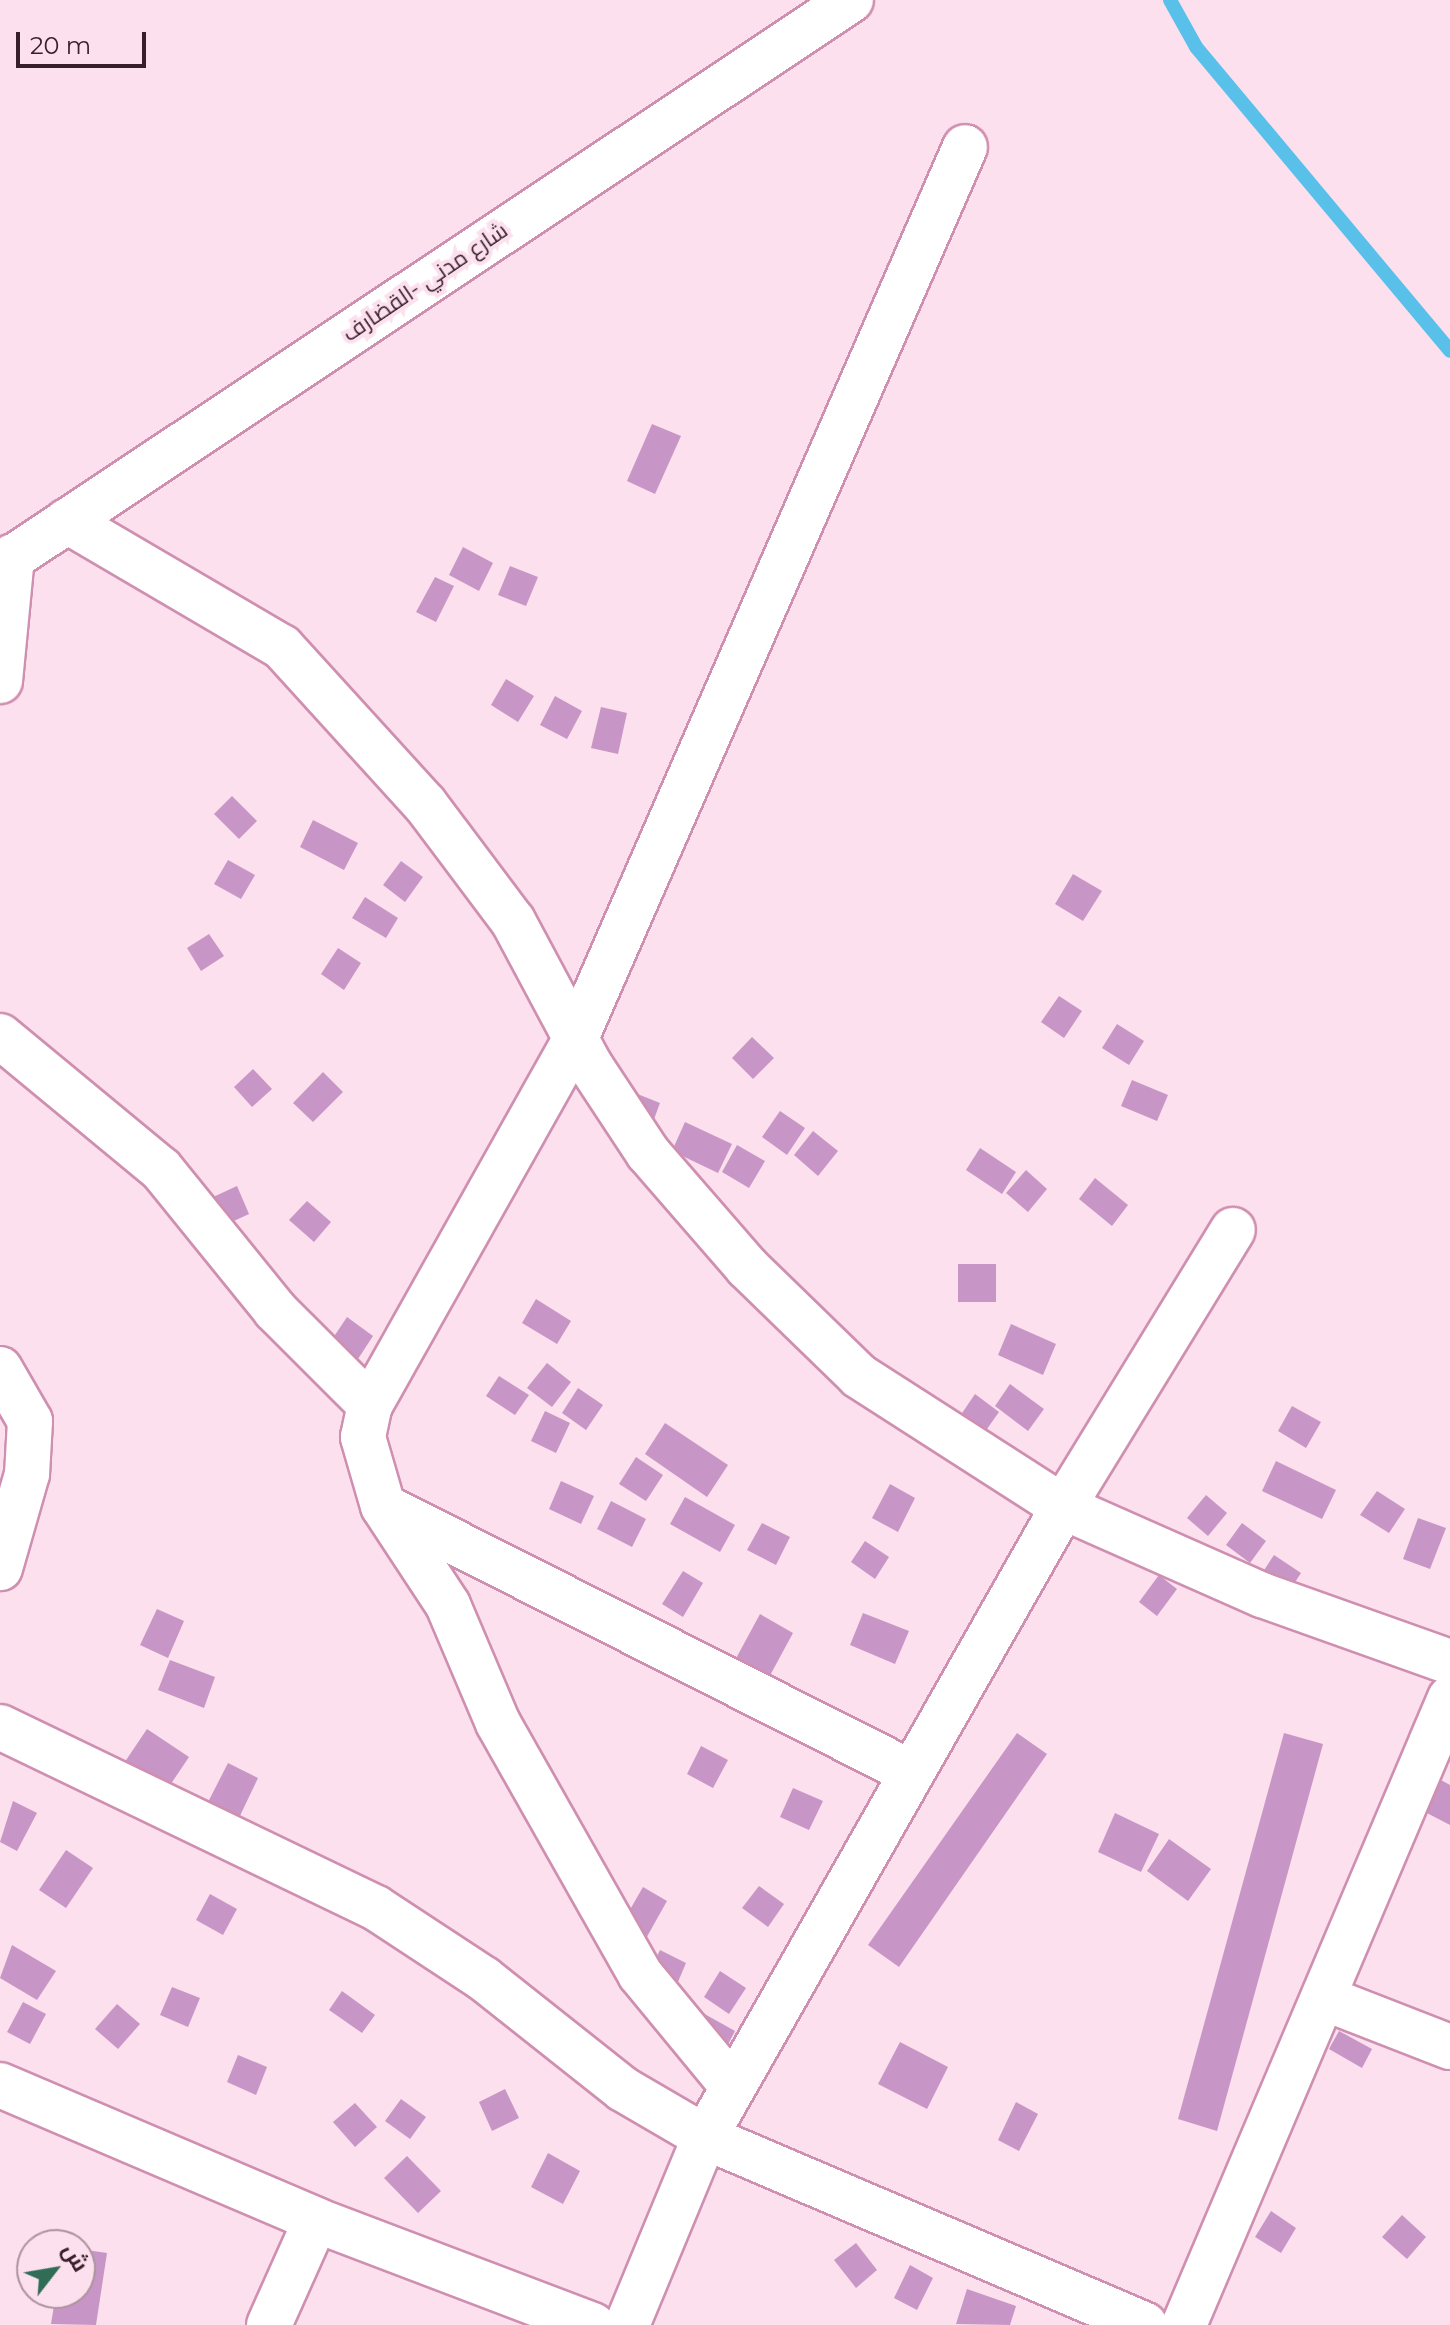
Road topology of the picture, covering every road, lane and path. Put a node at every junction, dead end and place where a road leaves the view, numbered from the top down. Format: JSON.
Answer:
{"nodes":[{"id":1,"x":851,"y":0,"type":"edge"},
{"id":2,"x":965,"y":147,"type":"dead end"},
{"id":3,"x":67,"y":521,"type":"junction"},
{"id":4,"x":6,"y":562,"type":"edge"},
{"id":5,"x":0,"y":681,"type":"edge"},
{"id":6,"x":0,"y":1036,"type":"edge"},
{"id":7,"x":576,"y":1038,"type":"junction"},
{"id":8,"x":1233,"y":1230,"type":"dead end"},
{"id":9,"x":0,"y":1369,"type":"edge"},
{"id":10,"x":370,"y":1405,"type":"junction"},
{"id":11,"x":383,"y":1506,"type":"junction"},
{"id":12,"x":1063,"y":1507,"type":"junction"},
{"id":13,"x":0,"y":1568,"type":"edge"},
{"id":14,"x":1450,"y":1662,"type":"edge"},
{"id":15,"x":1450,"y":1698,"type":"edge"},
{"id":16,"x":0,"y":1727,"type":"edge"},
{"id":17,"x":912,"y":1773,"type":"junction"},
{"id":18,"x":1324,"y":1998,"type":"junction"},
{"id":19,"x":1450,"y":2047,"type":"edge"},
{"id":20,"x":0,"y":2085,"type":"edge"},
{"id":21,"x":733,"y":2087,"type":"junction"},
{"id":22,"x":705,"y":2137,"type":"junction"},
{"id":23,"x":316,"y":2220,"type":"junction"},
{"id":24,"x":269,"y":2325,"type":"edge"},
{"id":25,"x":593,"y":2325,"type":"edge"},
{"id":26,"x":627,"y":2325,"type":"edge"},
{"id":27,"x":1145,"y":2325,"type":"edge"},
{"id":28,"x":1184,"y":2325,"type":"edge"}],
"edges":[{"from":1,"to":3,"type":"main road","name":"شارع مدني -القضارف"},
{"from":2,"to":7,"type":"main road"},
{"from":3,"to":4,"type":"main road","name":"شارع مدني -القضارف"},
{"from":3,"to":7,"type":"main road"},
{"from":4,"to":5,"type":"main road"},
{"from":6,"to":10,"type":"main road"},
{"from":7,"to":10,"type":"main road"},
{"from":7,"to":12,"type":"main road"},
{"from":8,"to":12,"type":"main road"},
{"from":9,"to":13,"type":"main road"},
{"from":10,"to":11,"type":"main road"},
{"from":11,"to":17,"type":"main road"},
{"from":11,"to":21,"type":"main road"},
{"from":12,"to":14,"type":"main road"},
{"from":12,"to":17,"type":"main road"},
{"from":15,"to":18,"type":"main road"},
{"from":16,"to":22,"type":"main road"},
{"from":17,"to":21,"type":"main road"},
{"from":18,"to":19,"type":"main road"},
{"from":18,"to":28,"type":"main road"},
{"from":20,"to":23,"type":"main road"},
{"from":21,"to":22,"type":"main road"},
{"from":22,"to":26,"type":"main road"},
{"from":22,"to":27,"type":"main road"},
{"from":23,"to":24,"type":"main road"},
{"from":23,"to":25,"type":"main road"}]}
